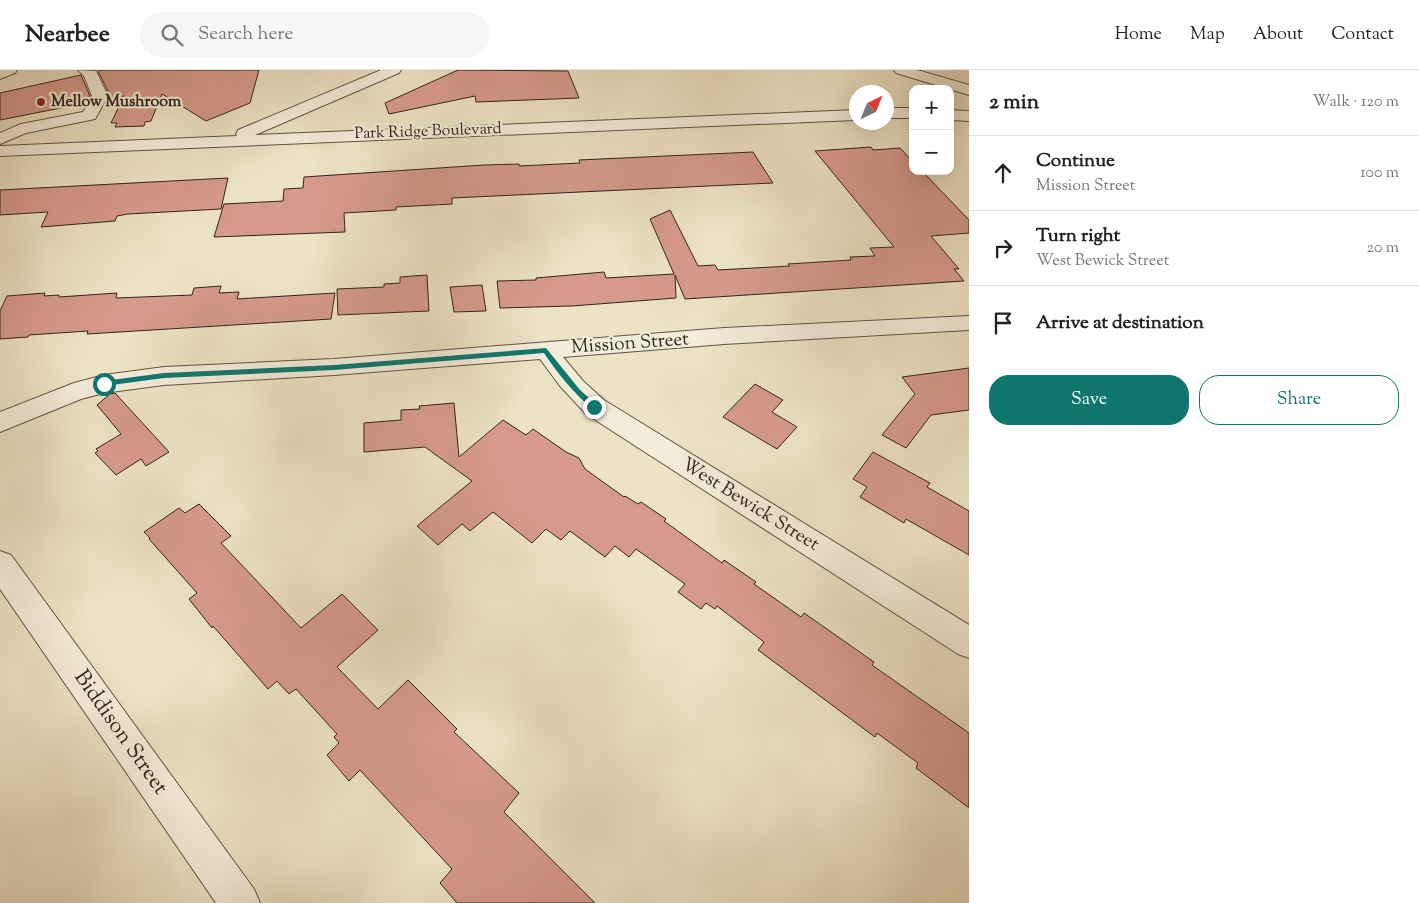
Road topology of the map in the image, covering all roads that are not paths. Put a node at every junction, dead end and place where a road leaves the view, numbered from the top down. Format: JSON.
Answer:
{"nodes":[{"id":1,"x":10,"y":70,"type":"edge"},
{"id":2,"x":84,"y":70,"type":"edge"},
{"id":3,"x":394,"y":70,"type":"edge"},
{"id":4,"x":901,"y":70,"type":"edge"},
{"id":5,"x":0,"y":75,"type":"edge"},
{"id":6,"x":937,"y":84,"type":"edge"},
{"id":7,"x":969,"y":90,"type":"edge"},
{"id":8,"x":849,"y":115,"type":"edge"},
{"id":9,"x":954,"y":115,"type":"edge"},
{"id":10,"x":969,"y":116,"type":"edge"},
{"id":11,"x":0,"y":139,"type":"edge"},
{"id":12,"x":229,"y":140,"type":"junction"},
{"id":13,"x":0,"y":151,"type":"edge"},
{"id":14,"x":969,"y":323,"type":"edge"},
{"id":15,"x":546,"y":350,"type":"junction"},
{"id":16,"x":0,"y":422,"type":"edge"},
{"id":17,"x":0,"y":564,"type":"edge"},
{"id":18,"x":969,"y":643,"type":"edge"},
{"id":19,"x":240,"y":903,"type":"edge"}],
"edges":[{"from":1,"to":5,"type":"street"},
{"from":2,"to":11,"type":"street"},
{"from":3,"to":12,"type":"street"},
{"from":4,"to":6,"type":"street"},
{"from":6,"to":7,"type":"street"},
{"from":8,"to":12,"type":"street","name":"Park Ridge Boulevard"},
{"from":9,"to":10,"type":"street"},
{"from":12,"to":13,"type":"street","name":"Park Ridge Boulevard"},
{"from":14,"to":15,"type":"street","name":"Mission Street"},
{"from":15,"to":16,"type":"street","name":"Mission Street"},
{"from":15,"to":18,"type":"street","name":"West Bewick Street"},
{"from":17,"to":19,"type":"street","name":"Biddison Street"}]}
